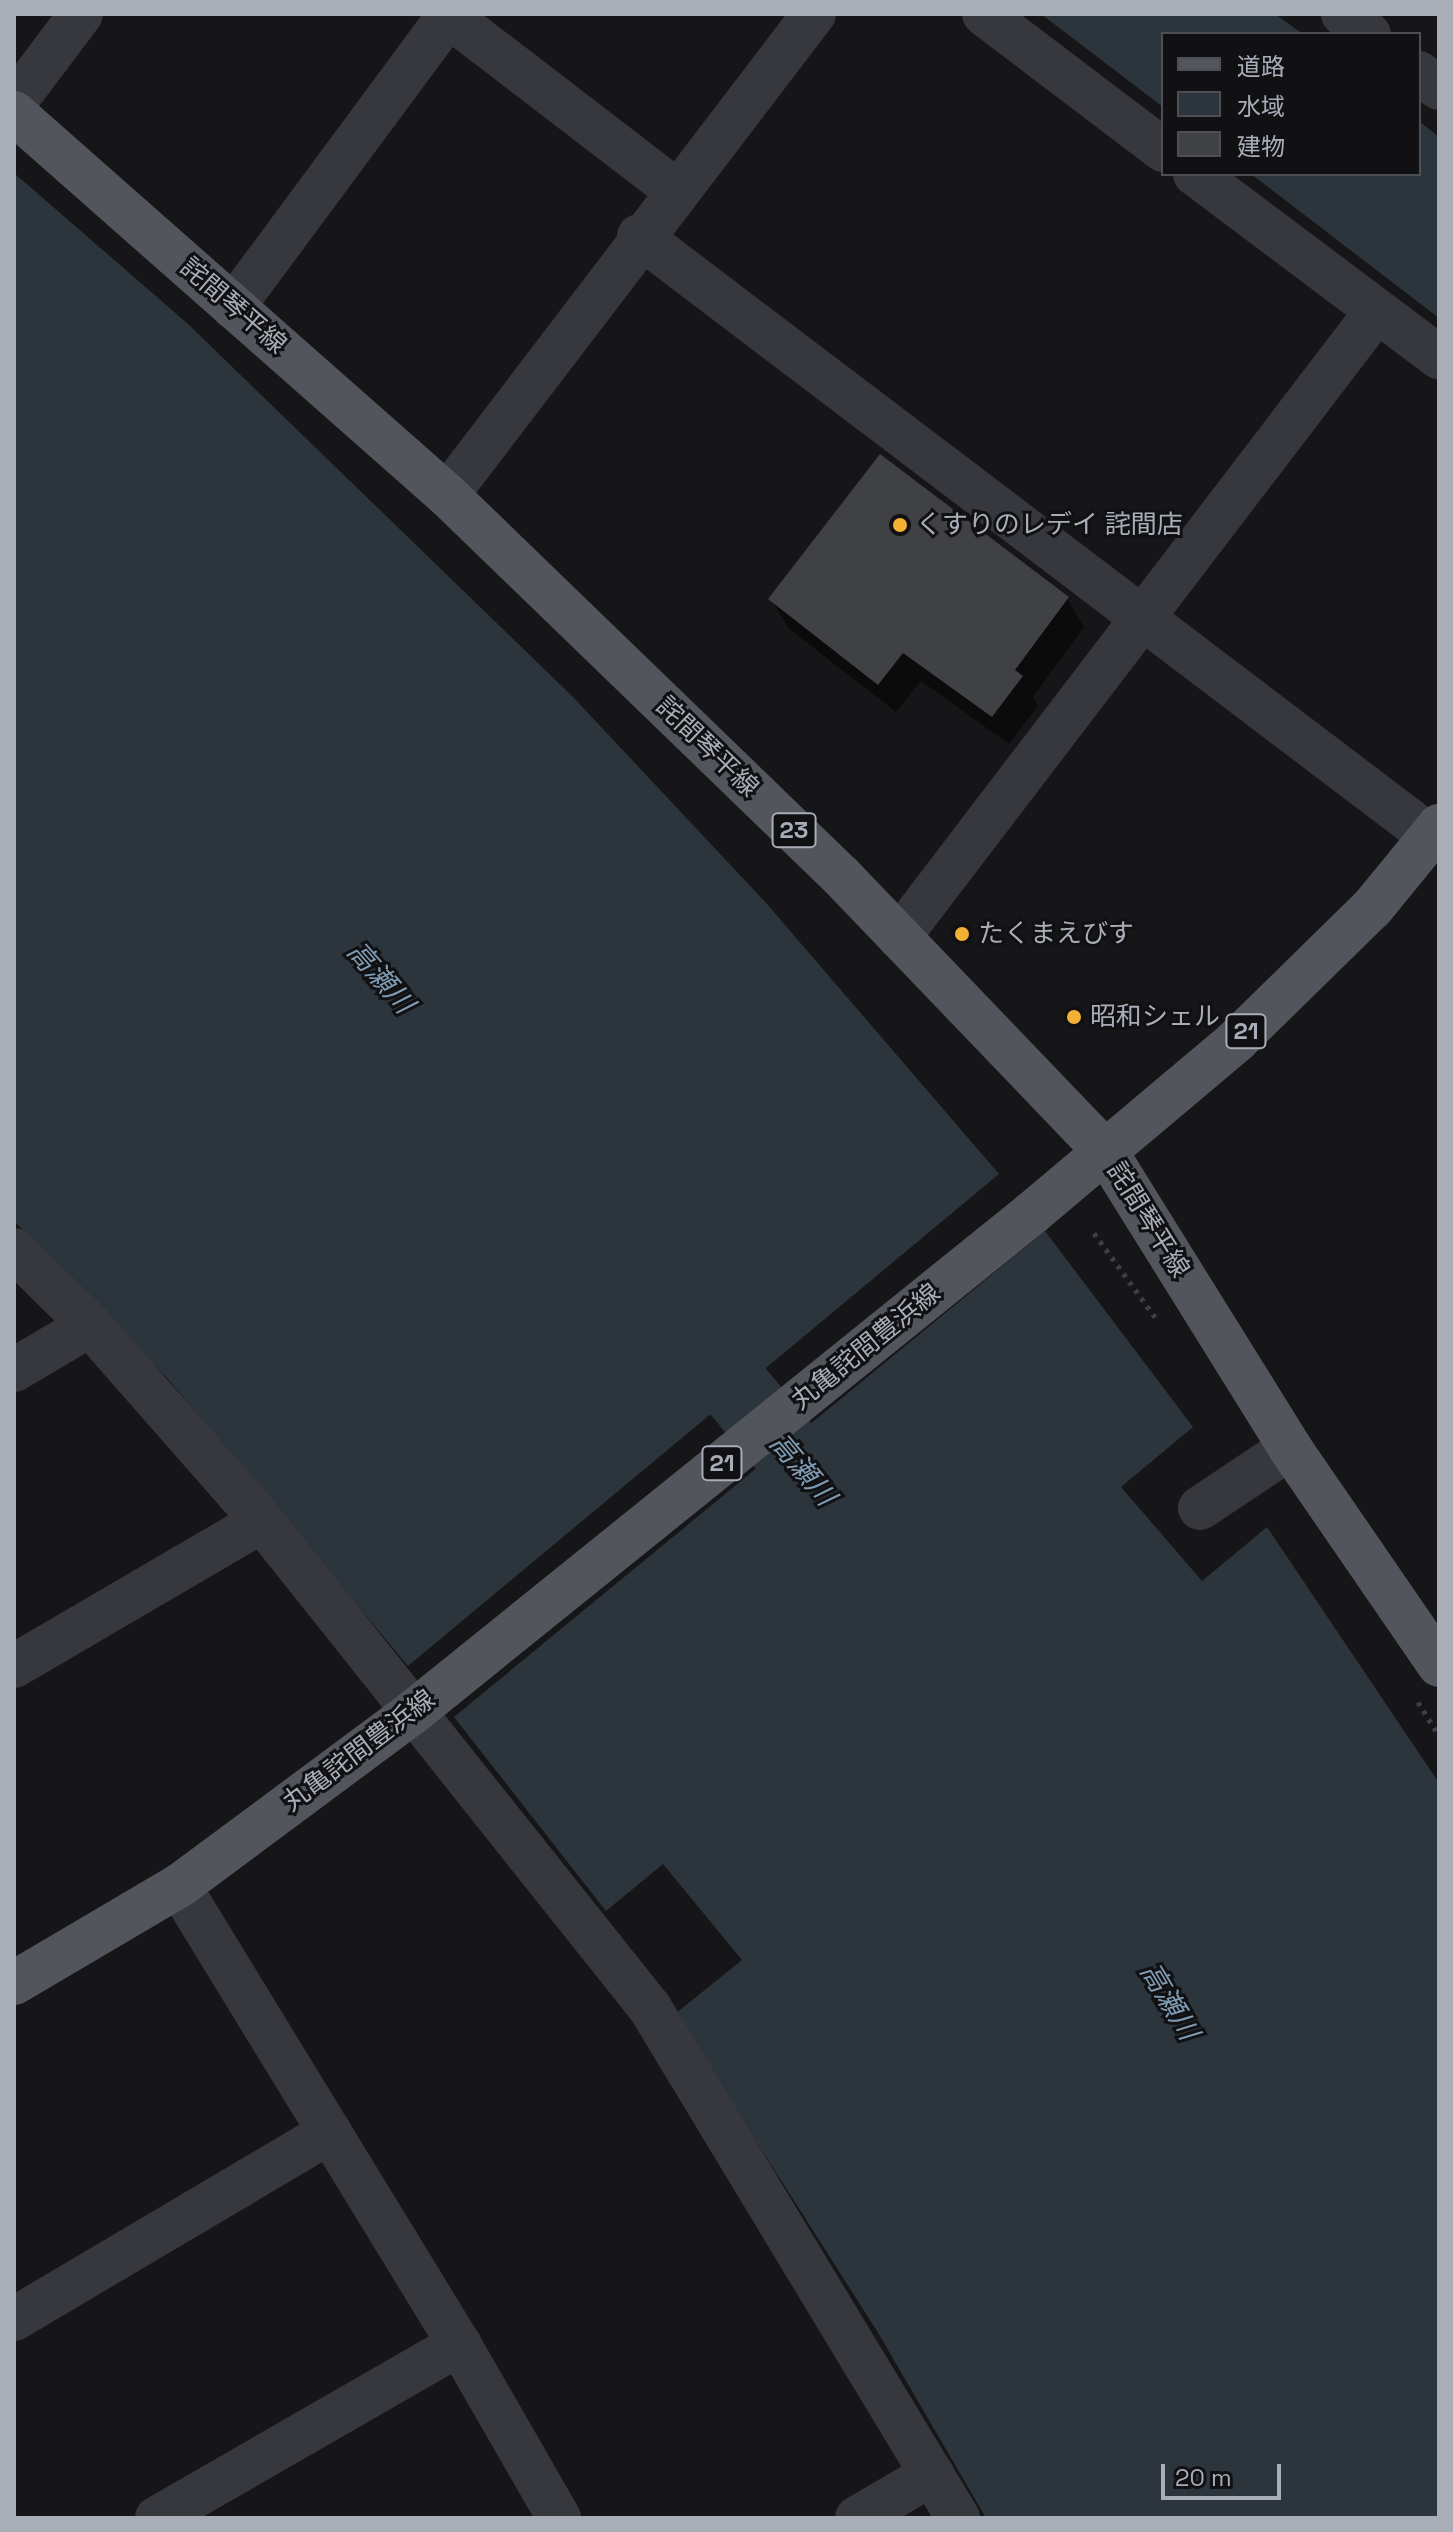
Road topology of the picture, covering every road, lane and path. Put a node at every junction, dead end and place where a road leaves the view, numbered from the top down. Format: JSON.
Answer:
{"nodes":[{"id":1,"x":81,"y":14,"type":"edge"},
{"id":2,"x":814,"y":14,"type":"edge"},
{"id":3,"x":984,"y":14,"type":"edge"},
{"id":4,"x":1343,"y":14,"type":"edge"},
{"id":5,"x":448,"y":15,"type":"edge"},
{"id":6,"x":1366,"y":32,"type":"edge"},
{"id":7,"x":1421,"y":74,"type":"edge"},
{"id":8,"x":1439,"y":88,"type":"edge"},
{"id":9,"x":14,"y":103,"type":"edge"},
{"id":10,"x":14,"y":113,"type":"edge"},
{"id":11,"x":1161,"y":148,"type":"edge"},
{"id":12,"x":1198,"y":176,"type":"edge"},
{"id":13,"x":677,"y":191,"type":"junction"},
{"id":14,"x":639,"y":236,"type":"junction"},
{"id":15,"x":233,"y":307,"type":"junction"},
{"id":16,"x":1376,"y":312,"type":"junction"},
{"id":17,"x":1439,"y":357,"type":"edge"},
{"id":18,"x":447,"y":495,"type":"junction"},
{"id":19,"x":1142,"y":619,"type":"junction"},
{"id":20,"x":1434,"y":831,"type":"edge"},
{"id":21,"x":899,"y":937,"type":"junction"},
{"id":22,"x":1106,"y":1152,"type":"junction"},
{"id":23,"x":14,"y":1250,"type":"edge"},
{"id":24,"x":90,"y":1325,"type":"junction"},
{"id":25,"x":14,"y":1370,"type":"edge"},
{"id":26,"x":1290,"y":1448,"type":"junction"},
{"id":27,"x":1200,"y":1508,"type":"dead end"},
{"id":28,"x":262,"y":1521,"type":"junction"},
{"id":29,"x":1439,"y":1665,"type":"edge"},
{"id":30,"x":14,"y":1666,"type":"edge"},
{"id":31,"x":412,"y":1713,"type":"junction"},
{"id":32,"x":179,"y":1886,"type":"junction"},
{"id":33,"x":14,"y":1983,"type":"edge"},
{"id":34,"x":330,"y":2132,"type":"junction"},
{"id":35,"x":14,"y":2319,"type":"edge"},
{"id":36,"x":459,"y":2344,"type":"junction"},
{"id":37,"x":932,"y":2474,"type":"junction"},
{"id":38,"x":157,"y":2518,"type":"edge"},
{"id":39,"x":559,"y":2518,"type":"edge"},
{"id":40,"x":857,"y":2518,"type":"edge"},
{"id":41,"x":958,"y":2518,"type":"edge"}],
"edges":[{"from":1,"to":9,"type":"street"},
{"from":2,"to":13,"type":"street"},
{"from":3,"to":11,"type":"street"},
{"from":4,"to":6,"type":"street"},
{"from":5,"to":13,"type":"street"},
{"from":5,"to":15,"type":"street"},
{"from":7,"to":8,"type":"street"},
{"from":10,"to":15,"type":"main road","name":"詫間琴平線","number":"23"},
{"from":12,"to":16,"type":"street"},
{"from":13,"to":14,"type":"street"},
{"from":14,"to":18,"type":"street"},
{"from":14,"to":19,"type":"street"},
{"from":15,"to":18,"type":"main road","name":"詫間琴平線","number":"23"},
{"from":16,"to":17,"type":"street"},
{"from":16,"to":19,"type":"street"},
{"from":18,"to":21,"type":"main road","name":"詫間琴平線","number":"23"},
{"from":19,"to":20,"type":"street"},
{"from":19,"to":21,"type":"street"},
{"from":20,"to":22,"type":"main road","name":"丸亀詫間豊浜線","number":"21"},
{"from":21,"to":22,"type":"main road","name":"詫間琴平線","number":"23"},
{"from":22,"to":26,"type":"main road","name":"詫間琴平線","number":"23"},
{"from":22,"to":31,"type":"main road","name":"丸亀詫間豊浜線","number":"21"},
{"from":23,"to":24,"type":"street"},
{"from":24,"to":25,"type":"street"},
{"from":24,"to":28,"type":"street"},
{"from":26,"to":27,"type":"street"},
{"from":26,"to":29,"type":"main road","name":"詫間琴平線","number":"23"},
{"from":28,"to":30,"type":"street"},
{"from":28,"to":31,"type":"street"},
{"from":31,"to":32,"type":"main road","name":"丸亀詫間豊浜線","number":"21"},
{"from":31,"to":37,"type":"street"},
{"from":32,"to":33,"type":"main road","name":"丸亀詫間豊浜線","number":"21"},
{"from":32,"to":34,"type":"street"},
{"from":34,"to":35,"type":"street"},
{"from":34,"to":36,"type":"street"},
{"from":36,"to":38,"type":"street"},
{"from":36,"to":39,"type":"street"},
{"from":37,"to":40,"type":"street"},
{"from":37,"to":41,"type":"street"}]}
